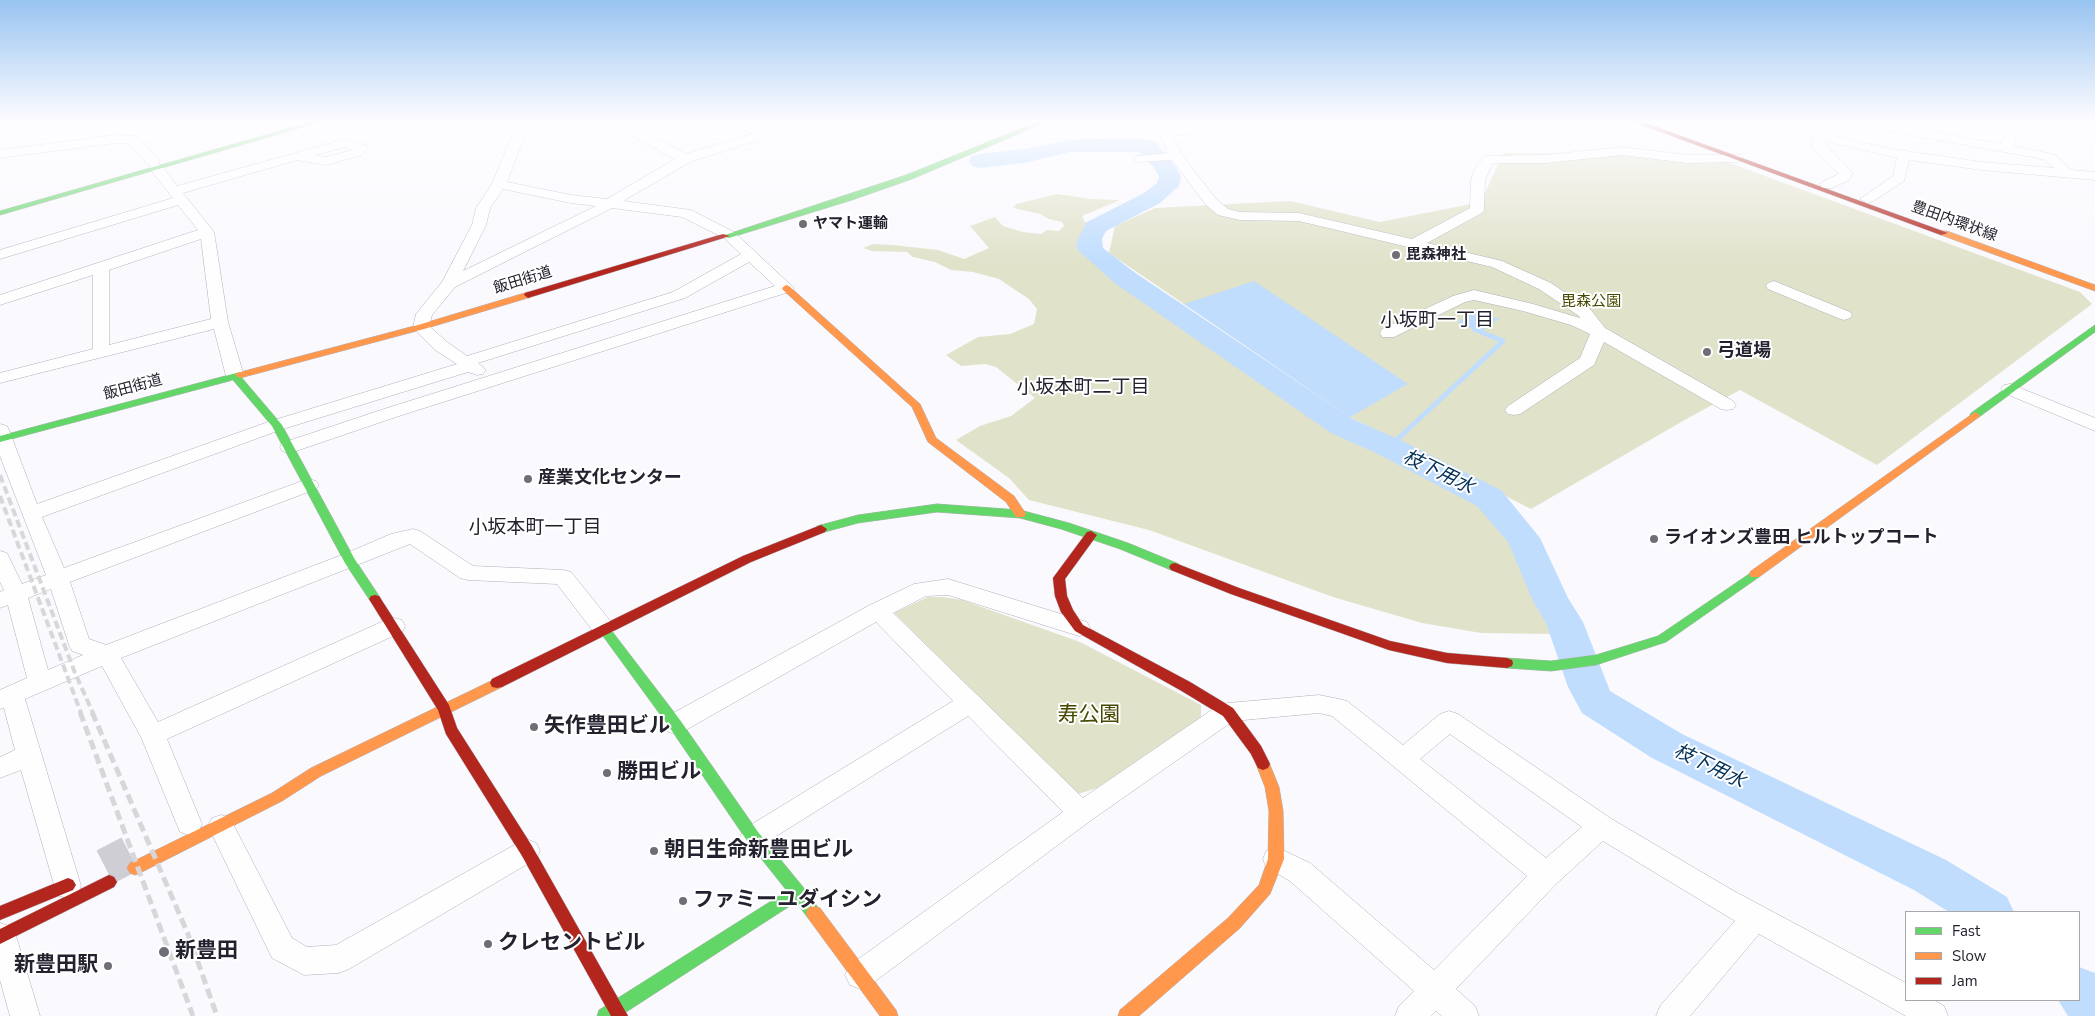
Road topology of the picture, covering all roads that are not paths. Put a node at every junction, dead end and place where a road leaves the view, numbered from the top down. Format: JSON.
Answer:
{"nodes":[{"id":1,"x":141,"y":168,"type":"edge"},
{"id":2,"x":143,"y":168,"type":"edge"},
{"id":3,"x":157,"y":168,"type":"edge"},
{"id":4,"x":259,"y":168,"type":"edge"},
{"id":5,"x":505,"y":168,"type":"edge"},
{"id":6,"x":669,"y":168,"type":"edge"},
{"id":7,"x":930,"y":168,"type":"edge"},
{"id":8,"x":1185,"y":168,"type":"edge"},
{"id":9,"x":1482,"y":168,"type":"edge"},
{"id":10,"x":1765,"y":168,"type":"edge"},
{"id":11,"x":1783,"y":168,"type":"edge"},
{"id":12,"x":1841,"y":168,"type":"edge"},
{"id":13,"x":1901,"y":168,"type":"edge"},
{"id":14,"x":2016,"y":168,"type":"edge"},
{"id":15,"x":2062,"y":168,"type":"edge"},
{"id":16,"x":2066,"y":172,"type":"junction"},
{"id":17,"x":2095,"y":176,"type":"edge"},
{"id":18,"x":499,"y":184,"type":"junction"},
{"id":19,"x":1827,"y":184,"type":"junction"},
{"id":20,"x":178,"y":196,"type":"junction"},
{"id":21,"x":1867,"y":199,"type":"junction"},
{"id":22,"x":607,"y":204,"type":"junction"},
{"id":23,"x":0,"y":205,"type":"edge"},
{"id":24,"x":0,"y":212,"type":"edge"},
{"id":25,"x":207,"y":232,"type":"junction"},
{"id":26,"x":729,"y":235,"type":"junction"},
{"id":27,"x":1413,"y":245,"type":"junction"},
{"id":28,"x":0,"y":255,"type":"edge"},
{"id":29,"x":750,"y":255,"type":"junction"},
{"id":30,"x":101,"y":268,"type":"junction"},
{"id":31,"x":2095,"y":281,"type":"edge"},
{"id":32,"x":449,"y":284,"type":"junction"},
{"id":33,"x":1774,"y":286,"type":"dead end"},
{"id":34,"x":786,"y":288,"type":"junction"},
{"id":35,"x":2095,"y":288,"type":"edge"},
{"id":36,"x":0,"y":300,"type":"edge"},
{"id":37,"x":1844,"y":315,"type":"dead end"},
{"id":38,"x":220,"y":322,"type":"junction"},
{"id":39,"x":421,"y":327,"type":"junction"},
{"id":40,"x":2095,"y":328,"type":"edge"},
{"id":41,"x":1599,"y":332,"type":"junction"},
{"id":42,"x":1388,"y":333,"type":"dead end"},
{"id":43,"x":101,"y":352,"type":"junction"},
{"id":44,"x":467,"y":364,"type":"junction"},
{"id":45,"x":235,"y":376,"type":"junction"},
{"id":46,"x":0,"y":378,"type":"edge"},
{"id":47,"x":493,"y":381,"type":"junction"},
{"id":48,"x":2010,"y":389,"type":"junction"},
{"id":49,"x":1727,"y":405,"type":"dead end"},
{"id":50,"x":1514,"y":410,"type":"dead end"},
{"id":51,"x":276,"y":425,"type":"junction"},
{"id":52,"x":2095,"y":425,"type":"edge"},
{"id":53,"x":1,"y":435,"type":"edge"},
{"id":54,"x":289,"y":447,"type":"junction"},
{"id":55,"x":309,"y":485,"type":"junction"},
{"id":56,"x":31,"y":514,"type":"junction"},
{"id":57,"x":1020,"y":514,"type":"junction"},
{"id":58,"x":1092,"y":535,"type":"junction"},
{"id":59,"x":0,"y":558,"type":"edge"},
{"id":60,"x":349,"y":560,"type":"junction"},
{"id":61,"x":58,"y":578,"type":"junction"},
{"id":62,"x":8,"y":597,"type":"edge"},
{"id":63,"x":878,"y":610,"type":"junction"},
{"id":64,"x":394,"y":626,"type":"junction"},
{"id":65,"x":1079,"y":628,"type":"junction"},
{"id":66,"x":604,"y":629,"type":"junction"},
{"id":67,"x":107,"y":654,"type":"junction"},
{"id":68,"x":40,"y":683,"type":"junction"},
{"id":69,"x":6,"y":697,"type":"edge"},
{"id":70,"x":971,"y":702,"type":"junction"},
{"id":71,"x":444,"y":709,"type":"junction"},
{"id":72,"x":1228,"y":712,"type":"junction"},
{"id":73,"x":675,"y":724,"type":"junction"},
{"id":74,"x":153,"y":735,"type":"junction"},
{"id":75,"x":28,"y":755,"type":"junction"},
{"id":76,"x":1403,"y":759,"type":"junction"},
{"id":77,"x":0,"y":768,"type":"edge"},
{"id":78,"x":316,"y":772,"type":"junction"},
{"id":79,"x":283,"y":780,"type":"dead end"},
{"id":80,"x":1081,"y":813,"type":"junction"},
{"id":81,"x":197,"y":825,"type":"junction"},
{"id":82,"x":1601,"y":826,"type":"junction"},
{"id":83,"x":753,"y":837,"type":"junction"},
{"id":84,"x":527,"y":851,"type":"junction"},
{"id":85,"x":1276,"y":859,"type":"junction"},
{"id":86,"x":135,"y":868,"type":"tunnel mouth"},
{"id":87,"x":1546,"y":875,"type":"junction"},
{"id":88,"x":75,"y":882,"type":"joint"},
{"id":89,"x":109,"y":882,"type":"dead end"},
{"id":90,"x":798,"y":892,"type":"junction"},
{"id":91,"x":1756,"y":917,"type":"junction"},
{"id":92,"x":1,"y":929,"type":"edge"},
{"id":93,"x":860,"y":975,"type":"junction"},
{"id":94,"x":1436,"y":990,"type":"junction"},
{"id":95,"x":1905,"y":998,"type":"edge"},
{"id":96,"x":1910,"y":1001,"type":"edge"},
{"id":97,"x":618,"y":1013,"type":"edge"},
{"id":98,"x":25,"y":1016,"type":"edge"},
{"id":99,"x":605,"y":1016,"type":"edge"},
{"id":100,"x":890,"y":1016,"type":"edge"},
{"id":101,"x":1126,"y":1016,"type":"edge"},
{"id":102,"x":1410,"y":1016,"type":"edge"},
{"id":103,"x":1464,"y":1016,"type":"edge"},
{"id":104,"x":1672,"y":1016,"type":"edge"},
{"id":105,"x":1933,"y":1016,"type":"edge"}],
"edges":[{"from":1,"to":23,"type":"main road"},
{"from":2,"to":24,"type":"main road"},
{"from":3,"to":20,"type":"street"},
{"from":4,"to":20,"type":"street"},
{"from":5,"to":18,"type":"street"},
{"from":6,"to":22,"type":"street"},
{"from":7,"to":26,"type":"main road","name":"飯田街道"},
{"from":8,"to":27,"type":"street"},
{"from":9,"to":27,"type":"street"},
{"from":10,"to":35,"type":"main road","name":"豊田内環状線"},
{"from":11,"to":19,"type":"main road","name":"豊田内環状線"},
{"from":12,"to":19,"type":"street"},
{"from":13,"to":21,"type":"street"},
{"from":14,"to":16,"type":"street"},
{"from":15,"to":16,"type":"street"},
{"from":16,"to":17,"type":"street"},
{"from":18,"to":22,"type":"street"},
{"from":18,"to":32,"type":"street"},
{"from":19,"to":21,"type":"main road","name":"豊田内環状線"},
{"from":20,"to":25,"type":"street"},
{"from":20,"to":28,"type":"street"},
{"from":21,"to":31,"type":"main road","name":"豊田内環状線"},
{"from":22,"to":26,"type":"street"},
{"from":22,"to":32,"type":"street"},
{"from":25,"to":30,"type":"street"},
{"from":25,"to":38,"type":"street"},
{"from":26,"to":29,"type":"street"},
{"from":26,"to":39,"type":"main road","name":"飯田街道"},
{"from":27,"to":41,"type":"street"},
{"from":29,"to":34,"type":"street"},
{"from":29,"to":44,"type":"street"},
{"from":30,"to":36,"type":"street"},
{"from":30,"to":43,"type":"street"},
{"from":32,"to":39,"type":"street"},
{"from":33,"to":37,"type":"street"},
{"from":34,"to":47,"type":"street"},
{"from":34,"to":57,"type":"main road"},
{"from":38,"to":43,"type":"street"},
{"from":38,"to":45,"type":"street"},
{"from":39,"to":44,"type":"street"},
{"from":39,"to":45,"type":"main road","name":"飯田街道"},
{"from":40,"to":48,"type":"main road"},
{"from":41,"to":42,"type":"street"},
{"from":41,"to":49,"type":"street"},
{"from":41,"to":50,"type":"street"},
{"from":43,"to":46,"type":"street"},
{"from":44,"to":47,"type":"street"},
{"from":44,"to":51,"type":"street"},
{"from":45,"to":51,"type":"main road"},
{"from":45,"to":53,"type":"main road","name":"飯田街道"},
{"from":47,"to":54,"type":"street"},
{"from":48,"to":52,"type":"street"},
{"from":48,"to":58,"type":"main road"},
{"from":51,"to":54,"type":"main road"},
{"from":51,"to":56,"type":"street"},
{"from":53,"to":56,"type":"street"},
{"from":54,"to":55,"type":"main road"},
{"from":55,"to":60,"type":"main road"},
{"from":55,"to":61,"type":"street"},
{"from":56,"to":61,"type":"street"},
{"from":57,"to":58,"type":"main road"},
{"from":57,"to":66,"type":"main road"},
{"from":58,"to":65,"type":"main road"},
{"from":59,"to":62,"type":"street"},
{"from":60,"to":64,"type":"main road"},
{"from":60,"to":66,"type":"street"},
{"from":60,"to":67,"type":"street"},
{"from":61,"to":62,"type":"street"},
{"from":61,"to":67,"type":"street"},
{"from":62,"to":68,"type":"street"},
{"from":63,"to":65,"type":"street"},
{"from":63,"to":70,"type":"street"},
{"from":63,"to":73,"type":"street"},
{"from":64,"to":71,"type":"main road"},
{"from":64,"to":74,"type":"street"},
{"from":65,"to":72,"type":"main road"},
{"from":66,"to":71,"type":"main road"},
{"from":66,"to":73,"type":"main road"},
{"from":67,"to":68,"type":"street"},
{"from":67,"to":74,"type":"street"},
{"from":68,"to":69,"type":"street"},
{"from":69,"to":75,"type":"street"},
{"from":70,"to":80,"type":"street"},
{"from":70,"to":83,"type":"street"},
{"from":71,"to":78,"type":"main road"},
{"from":71,"to":84,"type":"main road"},
{"from":72,"to":76,"type":"street"},
{"from":72,"to":80,"type":"street"},
{"from":72,"to":85,"type":"main road"},
{"from":73,"to":83,"type":"main road"},
{"from":74,"to":81,"type":"street"},
{"from":75,"to":77,"type":"street"},
{"from":75,"to":88,"type":"street"},
{"from":76,"to":82,"type":"street"},
{"from":76,"to":87,"type":"street"},
{"from":78,"to":79,"type":"main road"},
{"from":78,"to":81,"type":"main road"},
{"from":80,"to":93,"type":"street"},
{"from":81,"to":84,"type":"street"},
{"from":81,"to":86,"type":"main road"},
{"from":82,"to":87,"type":"street"},
{"from":82,"to":91,"type":"street"},
{"from":83,"to":90,"type":"main road"},
{"from":84,"to":97,"type":"main road"},
{"from":85,"to":94,"type":"street"},
{"from":85,"to":101,"type":"main road"},
{"from":87,"to":94,"type":"street"},
{"from":88,"to":92,"type":"main road"},
{"from":89,"to":92,"type":"main road"},
{"from":90,"to":93,"type":"main road"},
{"from":90,"to":97,"type":"main road"},
{"from":91,"to":95,"type":"street"},
{"from":91,"to":104,"type":"street"},
{"from":92,"to":98,"type":"street"},
{"from":93,"to":100,"type":"main road"},
{"from":94,"to":102,"type":"street"},
{"from":94,"to":103,"type":"street"},
{"from":96,"to":105,"type":"street"},
{"from":97,"to":99,"type":"main road"}]}
